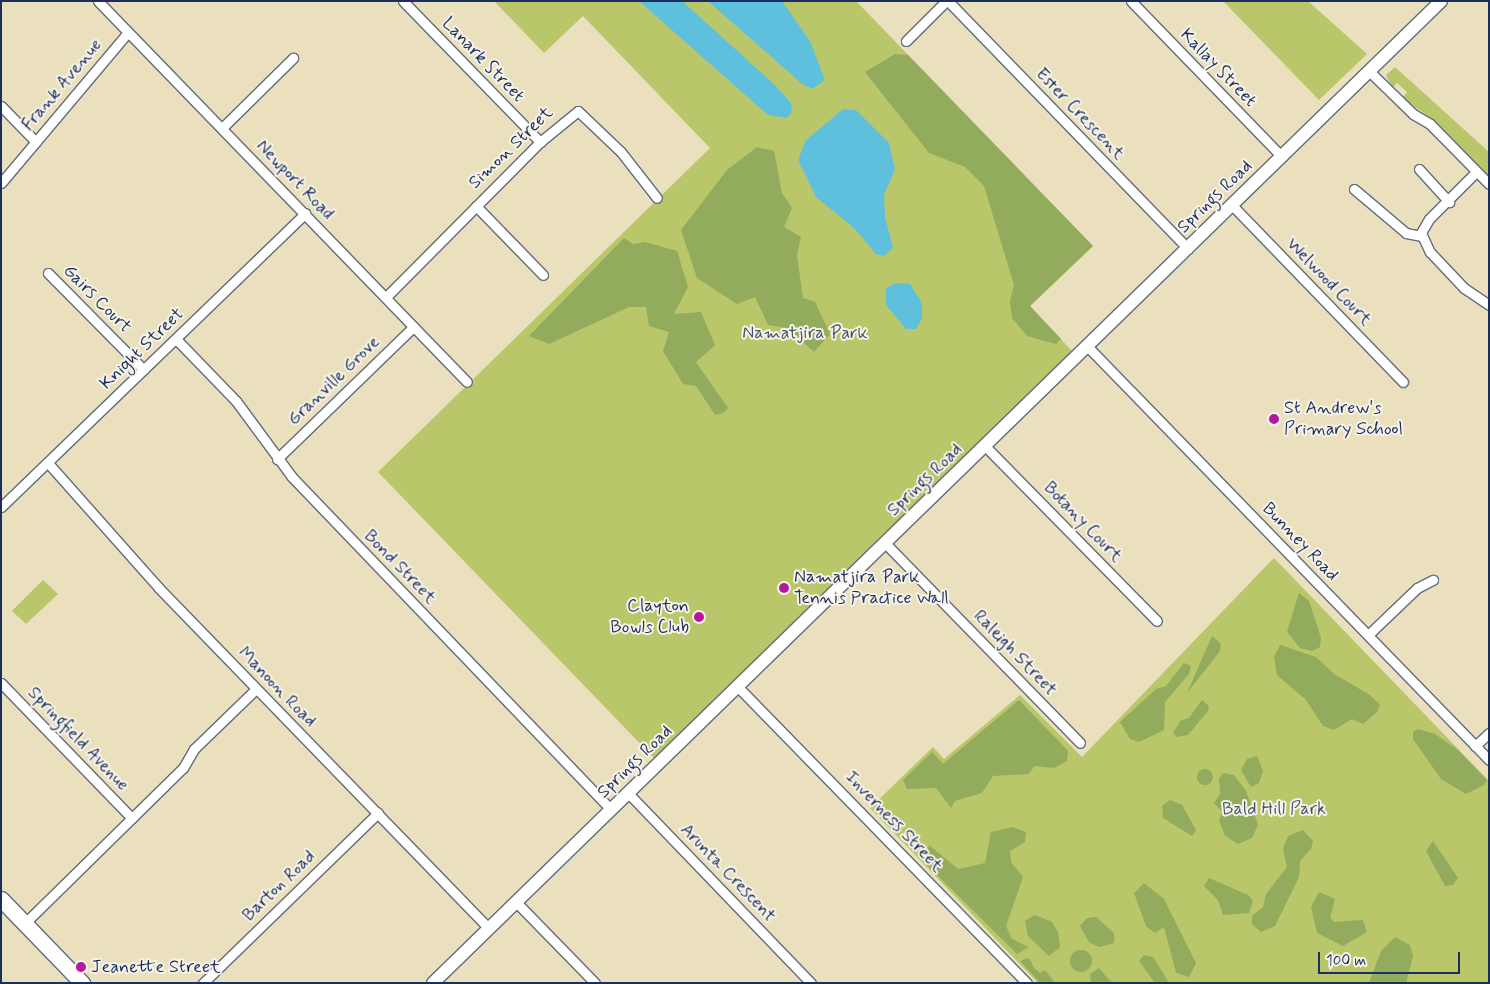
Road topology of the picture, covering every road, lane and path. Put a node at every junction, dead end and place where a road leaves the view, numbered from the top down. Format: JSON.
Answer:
{"nodes":[{"id":1,"x":98,"y":1,"type":"edge"},
{"id":2,"x":403,"y":1,"type":"edge"},
{"id":3,"x":947,"y":1,"type":"edge"},
{"id":4,"x":1131,"y":1,"type":"edge"},
{"id":5,"x":1441,"y":1,"type":"edge"},
{"id":6,"x":128,"y":32,"type":"junction"},
{"id":7,"x":906,"y":40,"type":"dead end"},
{"id":8,"x":293,"y":58,"type":"dead end"},
{"id":9,"x":1369,"y":71,"type":"junction"},
{"id":10,"x":1,"y":106,"type":"edge"},
{"id":11,"x":222,"y":128,"type":"junction"},
{"id":12,"x":36,"y":142,"type":"junction"},
{"id":13,"x":540,"y":142,"type":"junction"},
{"id":14,"x":1282,"y":157,"type":"junction"},
{"id":15,"x":1419,"y":170,"type":"dead end"},
{"id":16,"x":1476,"y":172,"type":"junction"},
{"id":17,"x":1,"y":183,"type":"edge"},
{"id":18,"x":1489,"y":184,"type":"edge"},
{"id":19,"x":1354,"y":189,"type":"dead end"},
{"id":20,"x":657,"y":198,"type":"dead end"},
{"id":21,"x":1449,"y":202,"type":"junction"},
{"id":22,"x":1232,"y":205,"type":"junction"},
{"id":23,"x":476,"y":206,"type":"junction"},
{"id":24,"x":304,"y":213,"type":"junction"},
{"id":25,"x":1422,"y":236,"type":"junction"},
{"id":26,"x":1188,"y":249,"type":"junction"},
{"id":27,"x":48,"y":273,"type":"dead end"},
{"id":28,"x":543,"y":275,"type":"dead end"},
{"id":29,"x":386,"y":297,"type":"junction"},
{"id":30,"x":1489,"y":305,"type":"edge"},
{"id":31,"x":413,"y":326,"type":"junction"},
{"id":32,"x":176,"y":339,"type":"junction"},
{"id":33,"x":1088,"y":346,"type":"junction"},
{"id":34,"x":144,"y":370,"type":"junction"},
{"id":35,"x":467,"y":382,"type":"dead end"},
{"id":36,"x":1403,"y":382,"type":"dead end"},
{"id":37,"x":985,"y":446,"type":"junction"},
{"id":38,"x":277,"y":459,"type":"junction"},
{"id":39,"x":48,"y":463,"type":"junction"},
{"id":40,"x":1,"y":507,"type":"edge"},
{"id":41,"x":886,"y":543,"type":"junction"},
{"id":42,"x":1433,"y":580,"type":"dead end"},
{"id":43,"x":1157,"y":621,"type":"dead end"},
{"id":44,"x":1368,"y":635,"type":"junction"},
{"id":45,"x":1,"y":683,"type":"edge"},
{"id":46,"x":737,"y":686,"type":"junction"},
{"id":47,"x":256,"y":689,"type":"junction"},
{"id":48,"x":1489,"y":733,"type":"edge"},
{"id":49,"x":1080,"y":743,"type":"dead end"},
{"id":50,"x":1475,"y":746,"type":"junction"},
{"id":51,"x":1489,"y":760,"type":"edge"},
{"id":52,"x":628,"y":793,"type":"junction"},
{"id":53,"x":611,"y":810,"type":"junction"},
{"id":54,"x":378,"y":813,"type":"junction"},
{"id":55,"x":132,"y":818,"type":"junction"},
{"id":56,"x":516,"y":902,"type":"junction"},
{"id":57,"x":3,"y":906,"type":"edge"},
{"id":58,"x":25,"y":923,"type":"junction"},
{"id":59,"x":489,"y":928,"type":"junction"},
{"id":60,"x":805,"y":981,"type":"edge"},
{"id":61,"x":82,"y":983,"type":"edge"},
{"id":62,"x":203,"y":983,"type":"edge"},
{"id":63,"x":433,"y":983,"type":"edge"},
{"id":64,"x":595,"y":983,"type":"edge"},
{"id":65,"x":1027,"y":983,"type":"edge"}],
"edges":[{"from":1,"to":6,"type":"street","name":"Newport Road"},
{"from":2,"to":13,"type":"street","name":"Lanark Street"},
{"from":3,"to":7,"type":"street"},
{"from":3,"to":26,"type":"street","name":"Ester Crescent"},
{"from":4,"to":14,"type":"street","name":"Kallay Street"},
{"from":5,"to":9,"type":"main road","name":"Springs Road"},
{"from":6,"to":11,"type":"street","name":"Newport Road"},
{"from":6,"to":12,"type":"street","name":"Frank Avenue"},
{"from":8,"to":11,"type":"street"},
{"from":9,"to":14,"type":"main road","name":"Springs Road"},
{"from":9,"to":16,"type":"street"},
{"from":10,"to":12,"type":"street"},
{"from":11,"to":24,"type":"street","name":"Newport Road"},
{"from":12,"to":17,"type":"street","name":"Frank Avenue"},
{"from":13,"to":20,"type":"street","name":"Simon Street"},
{"from":13,"to":23,"type":"street","name":"Simon Street"},
{"from":14,"to":22,"type":"main road","name":"Springs Road"},
{"from":15,"to":21,"type":"street"},
{"from":16,"to":18,"type":"street"},
{"from":16,"to":21,"type":"street"},
{"from":19,"to":25,"type":"street"},
{"from":21,"to":25,"type":"street"},
{"from":22,"to":26,"type":"main road","name":"Springs Road"},
{"from":22,"to":36,"type":"street","name":"Welwood Court"},
{"from":23,"to":28,"type":"street"},
{"from":23,"to":29,"type":"street","name":"Simon Street"},
{"from":24,"to":29,"type":"street","name":"Newport Road"},
{"from":24,"to":32,"type":"street","name":"Knight Street"},
{"from":25,"to":30,"type":"street"},
{"from":26,"to":33,"type":"main road","name":"Springs Road"},
{"from":27,"to":34,"type":"street","name":"Gairs Court"},
{"from":29,"to":31,"type":"street","name":"Newport Road"},
{"from":31,"to":35,"type":"street","name":"Newport Road"},
{"from":31,"to":38,"type":"street","name":"Granville Grove"},
{"from":32,"to":34,"type":"street","name":"Knight Street"},
{"from":32,"to":38,"type":"street","name":"Bond Street"},
{"from":33,"to":37,"type":"main road","name":"Springs Road"},
{"from":33,"to":44,"type":"street","name":"Bunney Road"},
{"from":34,"to":39,"type":"street","name":"Knight Street"},
{"from":37,"to":41,"type":"main road","name":"Springs Road"},
{"from":37,"to":43,"type":"street","name":"Botany Court"},
{"from":38,"to":53,"type":"street","name":"Bond Street"},
{"from":39,"to":40,"type":"street","name":"Knight Street"},
{"from":39,"to":47,"type":"street","name":"Manoon Road"},
{"from":41,"to":46,"type":"main road","name":"Springs Road"},
{"from":41,"to":49,"type":"street","name":"Raleigh Street"},
{"from":42,"to":44,"type":"street"},
{"from":44,"to":50,"type":"street","name":"Bunney Road"},
{"from":45,"to":55,"type":"street","name":"Springfield Avenue"},
{"from":46,"to":52,"type":"main road","name":"Springs Road"},
{"from":46,"to":65,"type":"street","name":"Inverness Street"},
{"from":47,"to":54,"type":"street","name":"Manoon Road"},
{"from":47,"to":55,"type":"street"},
{"from":48,"to":50,"type":"street"},
{"from":50,"to":51,"type":"street","name":"Bunney Road"},
{"from":52,"to":53,"type":"main road","name":"Springs Road"},
{"from":52,"to":60,"type":"street","name":"Arunta Crescent"},
{"from":53,"to":56,"type":"main road","name":"Springs Road"},
{"from":54,"to":59,"type":"street","name":"Manoon Road"},
{"from":54,"to":62,"type":"street","name":"Barton Road"},
{"from":55,"to":58,"type":"street"},
{"from":56,"to":59,"type":"main road","name":"Springs Road"},
{"from":56,"to":64,"type":"street"},
{"from":57,"to":58,"type":"main road"},
{"from":58,"to":61,"type":"main road"},
{"from":59,"to":63,"type":"main road","name":"Springs Road"}]}
